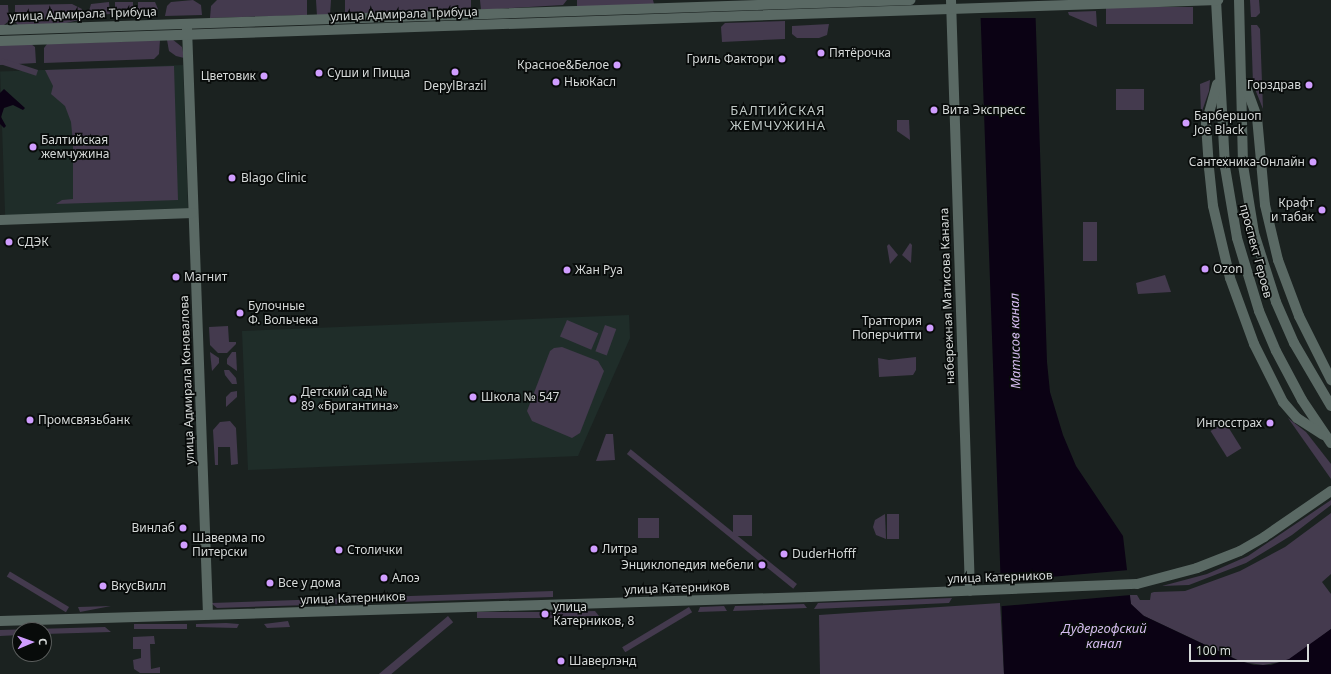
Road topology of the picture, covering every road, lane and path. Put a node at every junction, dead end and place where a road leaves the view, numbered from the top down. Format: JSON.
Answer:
{"nodes":[{"id":1,"x":911,"y":0,"type":"edge"},
{"id":2,"x":1216,"y":0,"type":"edge"},
{"id":3,"x":1239,"y":0,"type":"edge"},
{"id":4,"x":951,"y":4,"type":"edge"},
{"id":5,"x":806,"y":5,"type":"edge"},
{"id":6,"x":187,"y":29,"type":"junction"},
{"id":7,"x":0,"y":30,"type":"edge"},
{"id":8,"x":0,"y":40,"type":"edge"},
{"id":9,"x":1219,"y":78,"type":"junction"},
{"id":10,"x":1243,"y":79,"type":"junction"},
{"id":11,"x":193,"y":213,"type":"junction"},
{"id":12,"x":0,"y":220,"type":"edge"},
{"id":13,"x":1331,"y":380,"type":"edge"},
{"id":14,"x":1331,"y":406,"type":"edge"},
{"id":15,"x":1329,"y":440,"type":"edge"},
{"id":16,"x":1331,"y":492,"type":"edge"},
{"id":17,"x":970,"y":591,"type":"junction"},
{"id":18,"x":208,"y":615,"type":"junction"},
{"id":19,"x":0,"y":621,"type":"edge"}],
"edges":[{"from":1,"to":5,"type":"street","name":"улица Адмирала Трибуца"},
{"from":2,"to":4,"type":"street","name":"улица Адмирала Трибуца"},
{"from":2,"to":9,"type":"street","name":"проспект Героев"},
{"from":3,"to":10,"type":"street","name":"проспект Героев"},
{"from":4,"to":5,"type":"street","name":"улица Адмирала Трибуца"},
{"from":4,"to":17,"type":"street","name":"набережная Матисова Канала"},
{"from":5,"to":6,"type":"street","name":"улица Адмирала Трибуца"},
{"from":6,"to":7,"type":"street","name":"улица Адмирала Трибуца"},
{"from":6,"to":8,"type":"street","name":"улица Адмирала Трибуца"},
{"from":6,"to":11,"type":"street","name":"улица Адмирала Коновалова"},
{"from":9,"to":15,"type":"street","name":"проспект Героев"},
{"from":9,"to":15,"type":"street"},
{"from":10,"to":13,"type":"street"},
{"from":10,"to":14,"type":"street","name":"проспект Героев"},
{"from":11,"to":12,"type":"street"},
{"from":11,"to":18,"type":"street","name":"улица Адмирала Коновалова"},
{"from":16,"to":17,"type":"street","name":"улица Катерников"},
{"from":17,"to":18,"type":"street","name":"улица Катерников"},
{"from":18,"to":19,"type":"street","name":"улица Катерников"}]}
